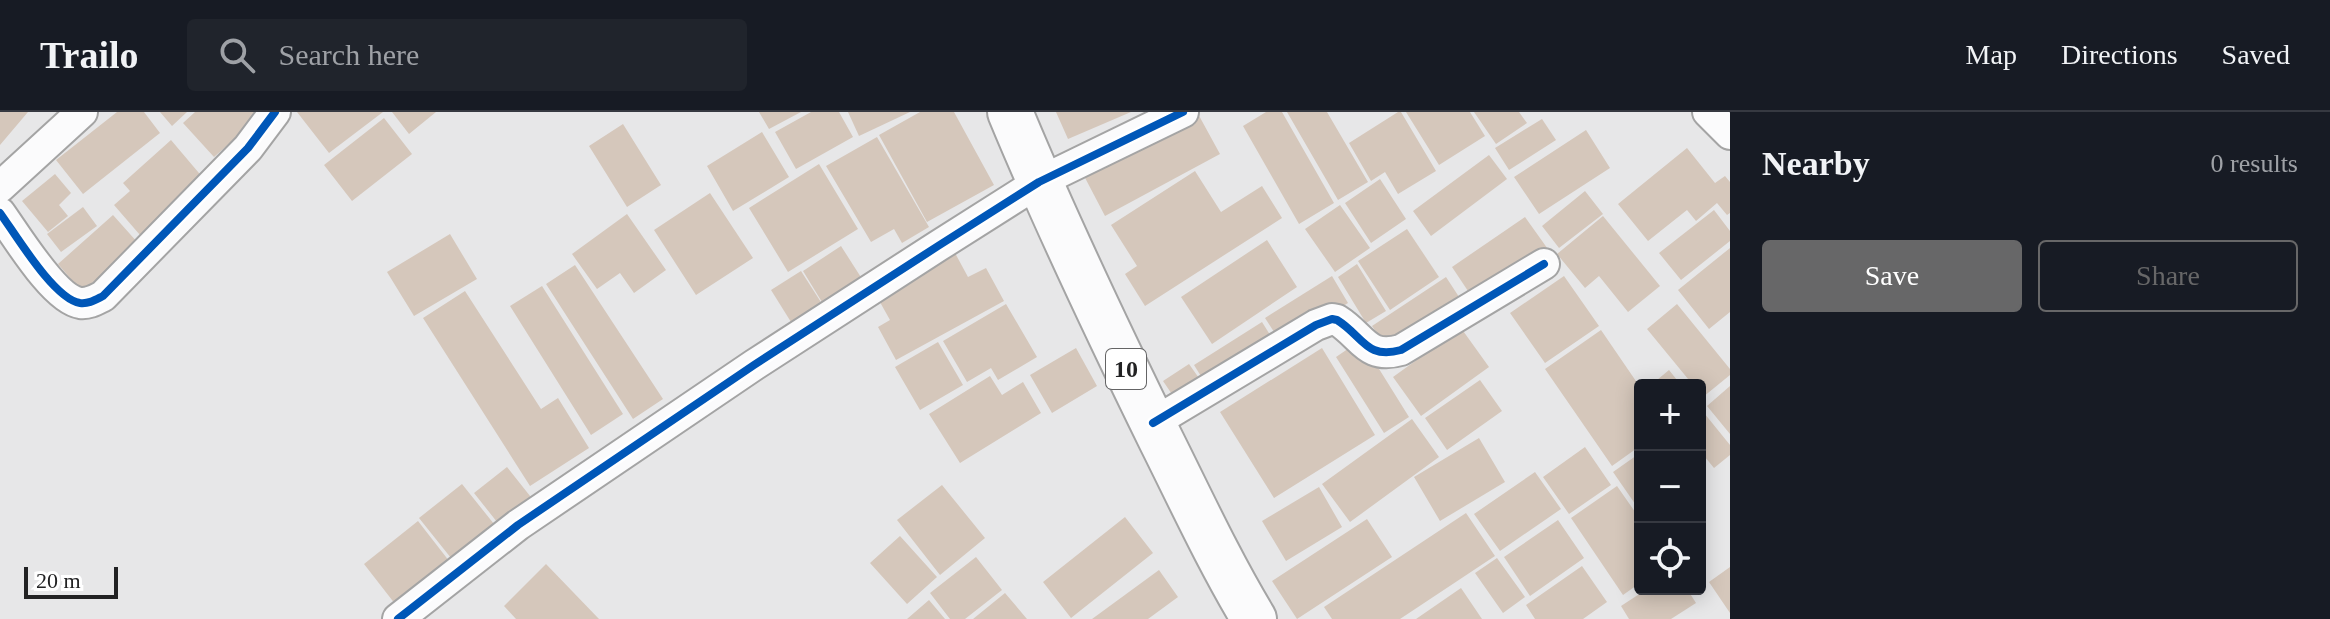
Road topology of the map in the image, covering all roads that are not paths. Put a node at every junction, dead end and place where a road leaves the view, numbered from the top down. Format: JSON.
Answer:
{"nodes":[{"id":1,"x":275,"y":112,"type":"edge"},
{"id":2,"x":1010,"y":112,"type":"edge"},
{"id":3,"x":1183,"y":112,"type":"edge"},
{"id":4,"x":1708,"y":112,"type":"edge"},
{"id":5,"x":69,"y":116,"type":"edge"},
{"id":6,"x":1730,"y":134,"type":"edge"},
{"id":7,"x":1039,"y":182,"type":"junction"},
{"id":8,"x":0,"y":187,"type":"edge"},
{"id":9,"x":0,"y":213,"type":"edge"},
{"id":10,"x":1544,"y":264,"type":"dead end"},
{"id":11,"x":1153,"y":423,"type":"junction"},
{"id":12,"x":408,"y":616,"type":"edge"},
{"id":13,"x":1254,"y":619,"type":"edge"}],
"edges":[{"from":1,"to":9,"type":"street"},
{"from":2,"to":7,"type":"highway","number":"10"},
{"from":3,"to":7,"type":"street"},
{"from":4,"to":6,"type":"street"},
{"from":5,"to":8,"type":"street"},
{"from":7,"to":11,"type":"highway","number":"10"},
{"from":7,"to":12,"type":"street"},
{"from":10,"to":11,"type":"street"},
{"from":11,"to":13,"type":"highway","number":"10"}]}
